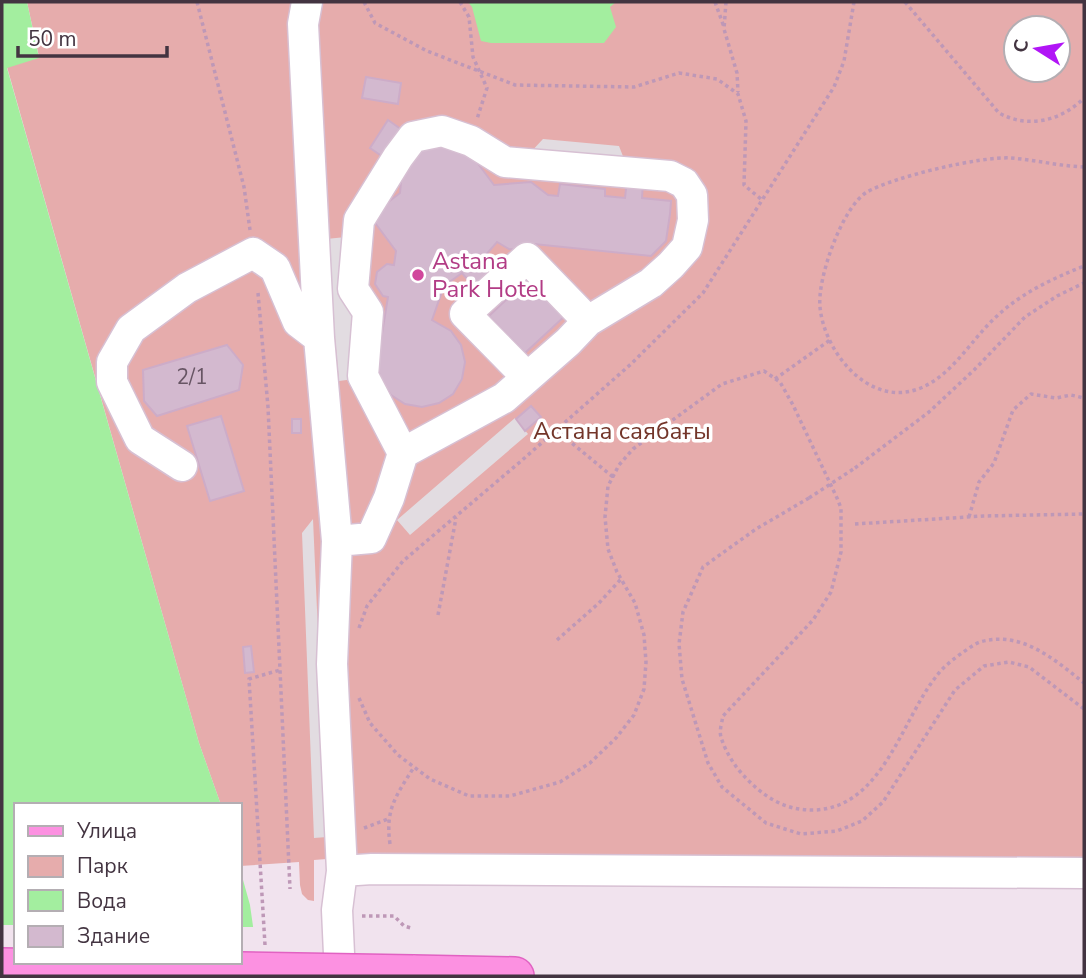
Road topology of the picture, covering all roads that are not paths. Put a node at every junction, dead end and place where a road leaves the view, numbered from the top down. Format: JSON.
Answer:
{"nodes":[{"id":1,"x":307,"y":2,"type":"edge"},
{"id":2,"x":588,"y":321,"type":"junction"},
{"id":3,"x":319,"y":338,"type":"junction"},
{"id":4,"x":526,"y":376,"type":"junction"},
{"id":5,"x":403,"y":453,"type":"junction"},
{"id":6,"x":182,"y":466,"type":"dead end"},
{"id":7,"x":337,"y":541,"type":"junction"},
{"id":8,"x":342,"y":871,"type":"junction"},
{"id":9,"x":1084,"y":873,"type":"edge"},
{"id":10,"x":2,"y":967,"type":"edge"},
{"id":11,"x":340,"y":976,"type":"edge"},
{"id":12,"x":515,"y":976,"type":"edge"}],
"edges":[{"from":1,"to":3,"type":"street"},
{"from":2,"to":4,"type":"street"},
{"from":2,"to":4,"type":"street"},
{"from":2,"to":5,"type":"street"},
{"from":3,"to":6,"type":"street"},
{"from":3,"to":7,"type":"street"},
{"from":4,"to":5,"type":"street"},
{"from":5,"to":7,"type":"street"},
{"from":7,"to":8,"type":"street"},
{"from":8,"to":9,"type":"street"},
{"from":8,"to":11,"type":"street"},
{"from":10,"to":12,"type":"main road","bridge":true}]}
